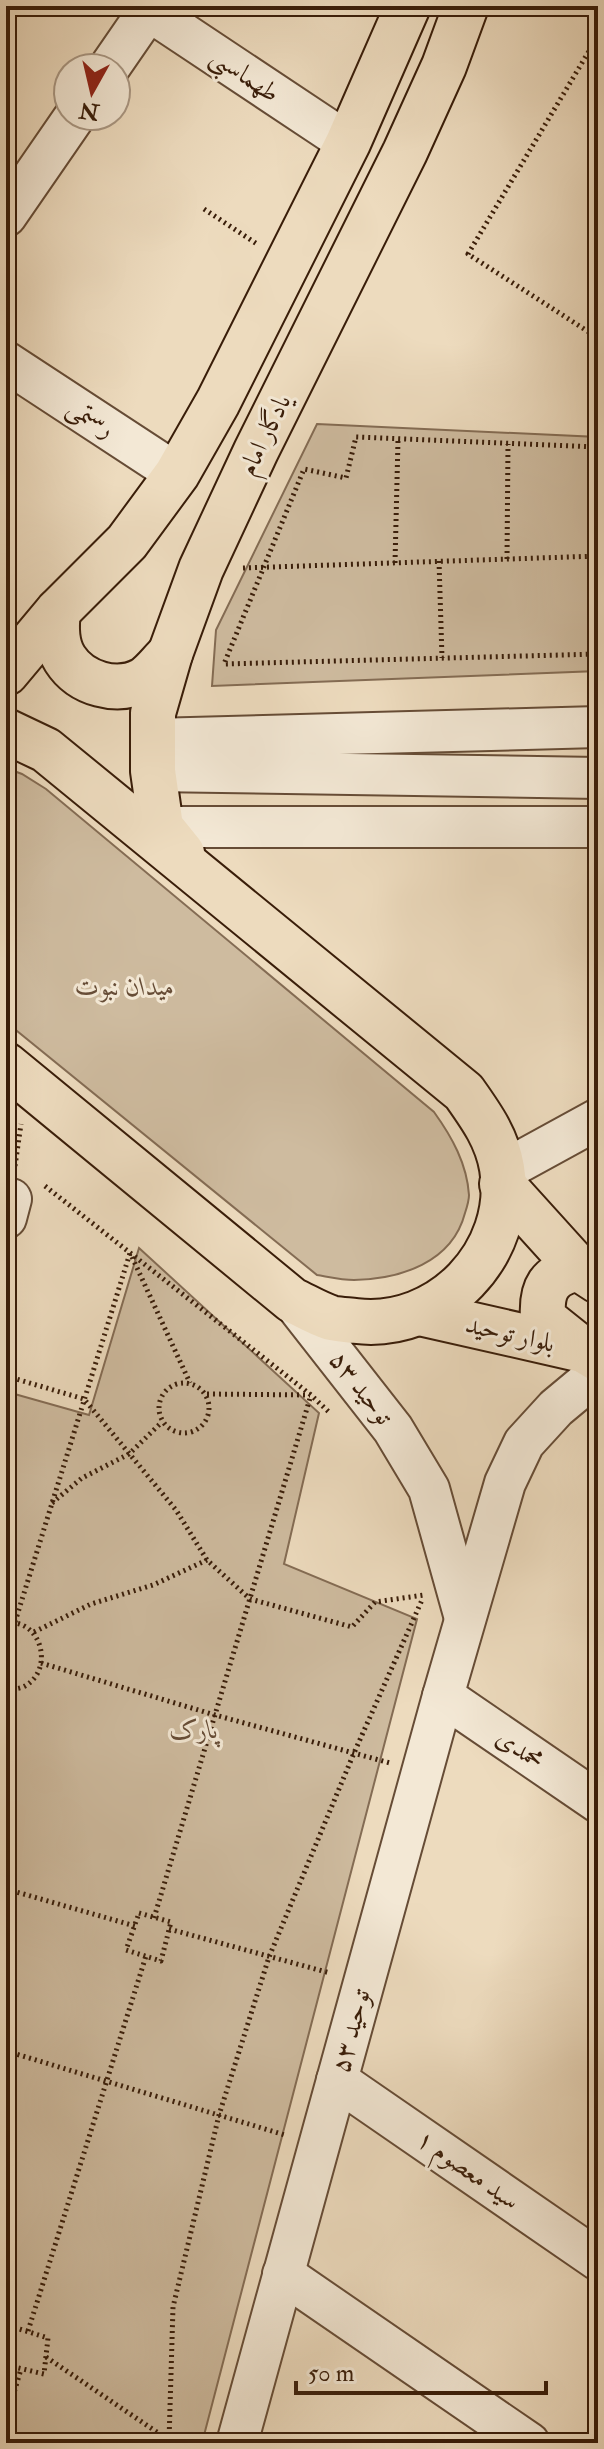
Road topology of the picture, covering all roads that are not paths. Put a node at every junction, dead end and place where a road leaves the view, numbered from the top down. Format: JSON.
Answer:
{"nodes":[{"id":1,"x":408,"y":6,"type":"edge"},
{"id":2,"x":466,"y":6,"type":"edge"},
{"id":3,"x":145,"y":8,"type":"edge"},
{"id":4,"x":119,"y":52,"type":"edge"},
{"id":5,"x":64,"y":132,"type":"edge"},
{"id":6,"x":348,"y":143,"type":"junction"},
{"id":7,"x":6,"y":216,"type":"edge"},
{"id":8,"x":6,"y":362,"type":"edge"},
{"id":9,"x":177,"y":474,"type":"junction"},
{"id":10,"x":58,"y":611,"type":"junction"},
{"id":11,"x":170,"y":654,"type":"junction"},
{"id":12,"x":13,"y":660,"type":"edge"},
{"id":13,"x":598,"y":727,"type":"edge"},
{"id":14,"x":6,"y":731,"type":"edge"},
{"id":15,"x":153,"y":755,"type":"junction"},
{"id":16,"x":598,"y":778,"type":"edge"},
{"id":17,"x":161,"y":827,"type":"junction"},
{"id":18,"x":598,"y":827,"type":"edge"},
{"id":19,"x":198,"y":874,"type":"junction"},
{"id":20,"x":13,"y":1078,"type":"edge"},
{"id":21,"x":598,"y":1119,"type":"edge"},
{"id":22,"x":503,"y":1177,"type":"junction"},
{"id":23,"x":588,"y":1274,"type":"edge"},
{"id":24,"x":292,"y":1300,"type":"junction"},
{"id":25,"x":420,"y":1313,"type":"junction"},
{"id":26,"x":593,"y":1361,"type":"edge"},
{"id":27,"x":465,"y":1618,"type":"junction"},
{"id":28,"x":443,"y":1696,"type":"junction"},
{"id":29,"x":598,"y":1802,"type":"edge"},
{"id":30,"x":337,"y":2080,"type":"junction"},
{"id":31,"x":598,"y":2260,"type":"edge"},
{"id":32,"x":283,"y":2274,"type":"junction"},
{"id":33,"x":237,"y":2443,"type":"edge"},
{"id":34,"x":529,"y":2443,"type":"edge"}],
"edges":[{"from":1,"to":6,"type":"main road"},
{"from":2,"to":11,"type":"main road","name":"یادگار امام"},
{"from":3,"to":4,"type":"street"},
{"from":3,"to":6,"type":"street","name":"طهماسبی"},
{"from":5,"to":7,"type":"street"},
{"from":6,"to":9,"type":"main road"},
{"from":8,"to":9,"type":"street","name":"رستمی"},
{"from":9,"to":10,"type":"main road"},
{"from":10,"to":11,"type":"main road"},
{"from":10,"to":12,"type":"main road"},
{"from":11,"to":15,"type":"main road","name":"یادگار امام"},
{"from":13,"to":15,"type":"street"},
{"from":14,"to":19,"type":"main road"},
{"from":15,"to":16,"type":"street"},
{"from":15,"to":17,"type":"main road","name":"یادگار امام"},
{"from":17,"to":18,"type":"street"},
{"from":17,"to":19,"type":"main road"},
{"from":19,"to":22,"type":"main road"},
{"from":20,"to":24,"type":"main road"},
{"from":21,"to":22,"type":"street"},
{"from":22,"to":23,"type":"main road"},
{"from":22,"to":25,"type":"main road"},
{"from":23,"to":26,"type":"main road"},
{"from":24,"to":25,"type":"main road"},
{"from":24,"to":27,"type":"street","name":"توحید ۵۳"},
{"from":25,"to":26,"type":"main road","name":"بلوار توحید"},
{"from":26,"to":27,"type":"street","name":"توحید ۵۳"},
{"from":27,"to":28,"type":"street","name":"توحید ۵۳"},
{"from":28,"to":29,"type":"street","name":"محمدی"},
{"from":28,"to":30,"type":"street","name":"توحید ۵۳"},
{"from":30,"to":31,"type":"street","name":"سید معصوم ۱"},
{"from":30,"to":32,"type":"street","name":"توحید ۵۳"},
{"from":32,"to":33,"type":"street","name":"توحید ۵۳"},
{"from":32,"to":34,"type":"street"}]}
